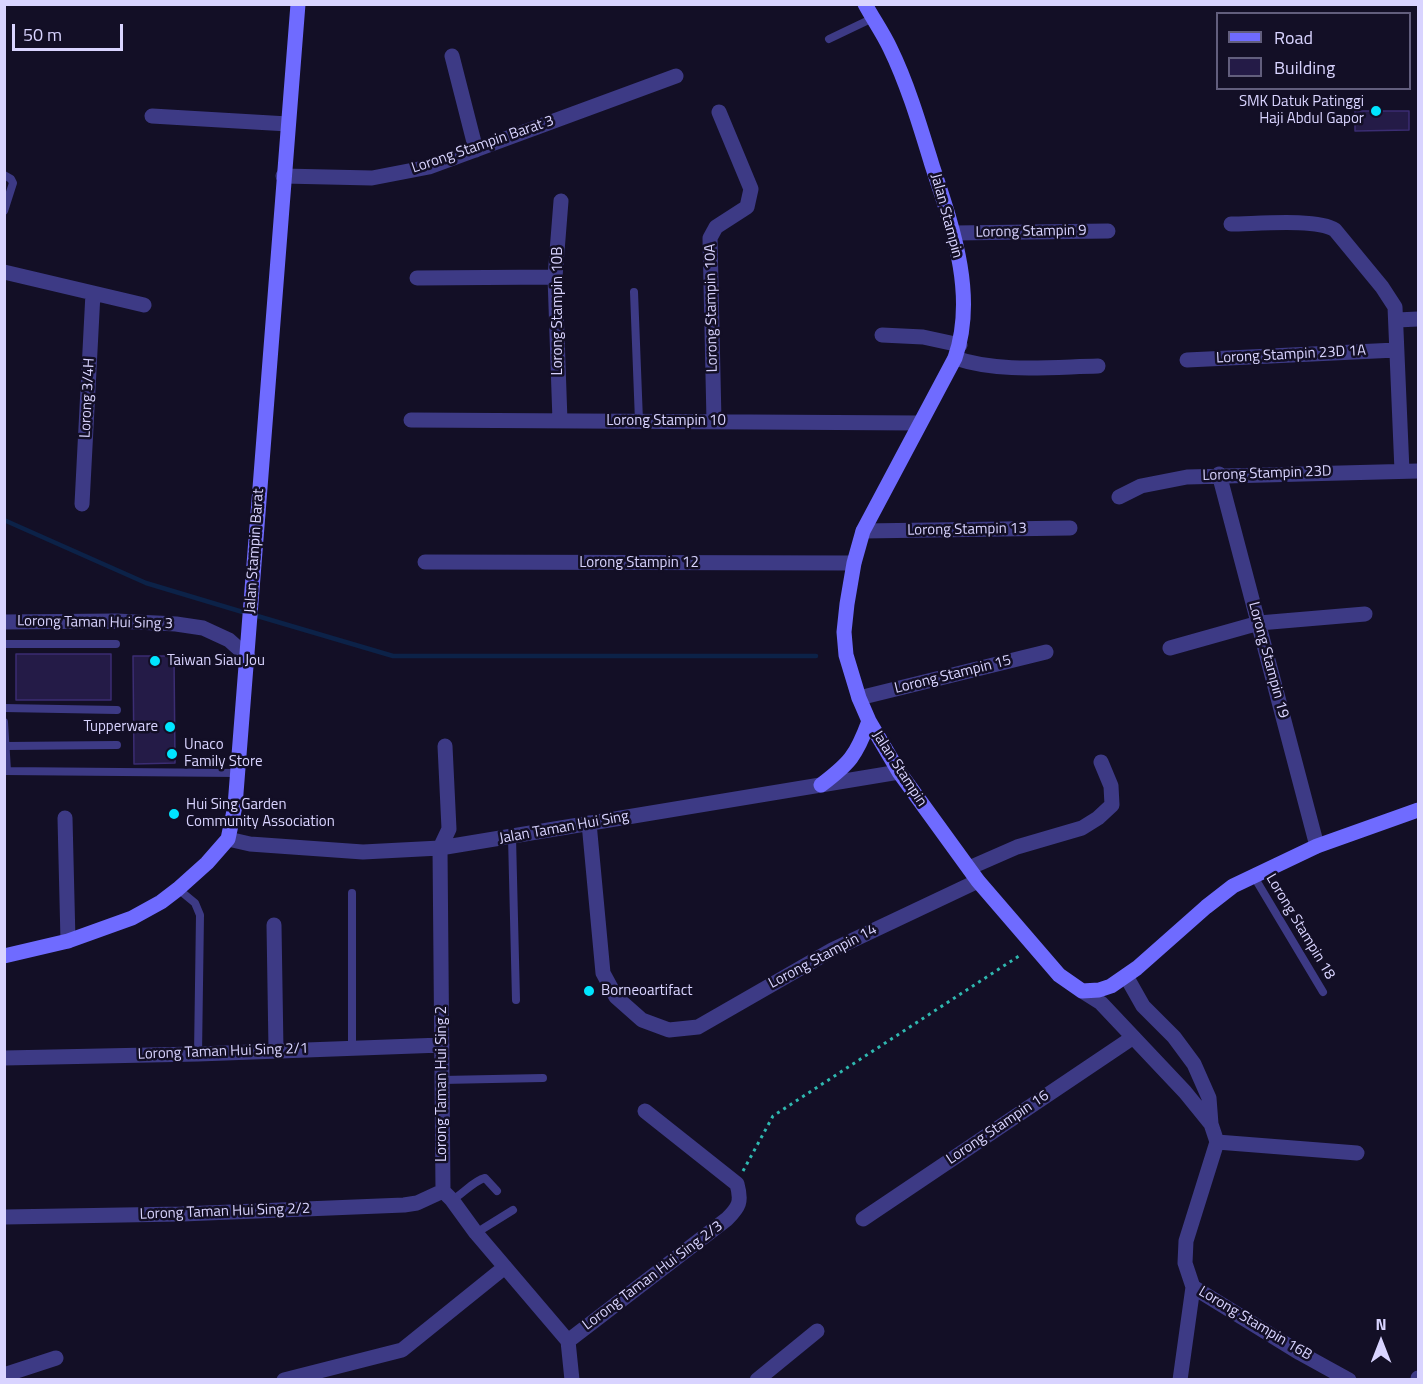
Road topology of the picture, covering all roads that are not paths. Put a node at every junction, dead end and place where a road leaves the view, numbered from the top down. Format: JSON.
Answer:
{"nodes":[{"id":1,"x":298,"y":4,"type":"edge"},
{"id":2,"x":869,"y":11,"type":"edge"},
{"id":3,"x":829,"y":39,"type":"dead end"},
{"id":4,"x":452,"y":56,"type":"dead end"},
{"id":5,"x":676,"y":76,"type":"dead end"},
{"id":6,"x":718,"y":112,"type":"dead end"},
{"id":7,"x":152,"y":116,"type":"dead end"},
{"id":8,"x":288,"y":124,"type":"junction"},
{"id":9,"x":476,"y":150,"type":"junction"},
{"id":10,"x":4,"y":175,"type":"edge"},
{"id":11,"x":283,"y":176,"type":"junction"},
{"id":12,"x":561,"y":201,"type":"dead end"},
{"id":13,"x":4,"y":210,"type":"edge"},
{"id":14,"x":1231,"y":224,"type":"dead end"},
{"id":15,"x":1108,"y":231,"type":"dead end"},
{"id":16,"x":954,"y":233,"type":"junction"},
{"id":17,"x":4,"y":272,"type":"edge"},
{"id":18,"x":555,"y":277,"type":"junction"},
{"id":19,"x":417,"y":278,"type":"dead end"},
{"id":20,"x":634,"y":292,"type":"dead end"},
{"id":21,"x":93,"y":293,"type":"junction"},
{"id":22,"x":144,"y":304,"type":"dead end"},
{"id":23,"x":1419,"y":319,"type":"edge"},
{"id":24,"x":1397,"y":320,"type":"junction"},
{"id":25,"x":882,"y":335,"type":"dead end"},
{"id":26,"x":1396,"y":350,"type":"junction"},
{"id":27,"x":957,"y":351,"type":"junction"},
{"id":28,"x":1187,"y":360,"type":"dead end"},
{"id":29,"x":1098,"y":366,"type":"dead end"},
{"id":30,"x":411,"y":420,"type":"dead end"},
{"id":31,"x":560,"y":421,"type":"junction"},
{"id":32,"x":639,"y":421,"type":"junction"},
{"id":33,"x":714,"y":421,"type":"junction"},
{"id":34,"x":920,"y":423,"type":"junction"},
{"id":35,"x":1402,"y":471,"type":"junction"},
{"id":36,"x":1419,"y":471,"type":"edge"},
{"id":37,"x":1219,"y":474,"type":"junction"},
{"id":38,"x":1119,"y":497,"type":"dead end"},
{"id":39,"x":82,"y":504,"type":"dead end"},
{"id":40,"x":1070,"y":528,"type":"dead end"},
{"id":41,"x":863,"y":531,"type":"junction"},
{"id":42,"x":425,"y":562,"type":"dead end"},
{"id":43,"x":854,"y":563,"type":"junction"},
{"id":44,"x":1365,"y":614,"type":"dead end"},
{"id":45,"x":4,"y":622,"type":"edge"},
{"id":46,"x":1259,"y":623,"type":"junction"},
{"id":47,"x":4,"y":644,"type":"edge"},
{"id":48,"x":116,"y":644,"type":"dead end"},
{"id":49,"x":1170,"y":648,"type":"dead end"},
{"id":50,"x":1046,"y":652,"type":"dead end"},
{"id":51,"x":248,"y":657,"type":"junction"},
{"id":52,"x":859,"y":698,"type":"junction"},
{"id":53,"x":4,"y":708,"type":"edge"},
{"id":54,"x":117,"y":710,"type":"dead end"},
{"id":55,"x":869,"y":721,"type":"junction"},
{"id":56,"x":4,"y":722,"type":"edge"},
{"id":57,"x":117,"y":745,"type":"dead end"},
{"id":58,"x":6,"y":746,"type":"junction"},
{"id":59,"x":445,"y":746,"type":"dead end"},
{"id":60,"x":1101,"y":762,"type":"dead end"},
{"id":61,"x":6,"y":771,"type":"edge"},
{"id":62,"x":899,"y":772,"type":"junction"},
{"id":63,"x":238,"y":773,"type":"junction"},
{"id":64,"x":821,"y":785,"type":"junction"},
{"id":65,"x":1419,"y":810,"type":"edge"},
{"id":66,"x":65,"y":818,"type":"dead end"},
{"id":67,"x":589,"y":823,"type":"junction"},
{"id":68,"x":512,"y":837,"type":"junction"},
{"id":69,"x":228,"y":839,"type":"junction"},
{"id":70,"x":1317,"y":846,"type":"junction"},
{"id":71,"x":440,"y":848,"type":"junction"},
{"id":72,"x":973,"y":875,"type":"junction"},
{"id":73,"x":1253,"y":875,"type":"junction"},
{"id":74,"x":178,"y":889,"type":"junction"},
{"id":75,"x":352,"y":893,"type":"dead end"},
{"id":76,"x":274,"y":925,"type":"dead end"},
{"id":77,"x":68,"y":940,"type":"junction"},
{"id":78,"x":4,"y":957,"type":"edge"},
{"id":79,"x":1126,"y":976,"type":"junction"},
{"id":80,"x":1082,"y":991,"type":"junction"},
{"id":81,"x":1323,"y":992,"type":"dead end"},
{"id":82,"x":516,"y":1000,"type":"dead end"},
{"id":83,"x":1132,"y":1038,"type":"junction"},
{"id":84,"x":442,"y":1045,"type":"junction"},
{"id":85,"x":352,"y":1047,"type":"junction"},
{"id":86,"x":276,"y":1050,"type":"junction"},
{"id":87,"x":198,"y":1054,"type":"junction"},
{"id":88,"x":4,"y":1058,"type":"edge"},
{"id":89,"x":543,"y":1078,"type":"dead end"},
{"id":90,"x":442,"y":1080,"type":"junction"},
{"id":91,"x":645,"y":1111,"type":"dead end"},
{"id":92,"x":1211,"y":1124,"type":"junction"},
{"id":93,"x":1217,"y":1142,"type":"junction"},
{"id":94,"x":1357,"y":1153,"type":"dead end"},
{"id":95,"x":497,"y":1191,"type":"dead end"},
{"id":96,"x":447,"y":1196,"type":"junction"},
{"id":97,"x":513,"y":1210,"type":"dead end"},
{"id":98,"x":4,"y":1217,"type":"edge"},
{"id":99,"x":863,"y":1219,"type":"dead end"},
{"id":100,"x":476,"y":1233,"type":"junction"},
{"id":101,"x":505,"y":1267,"type":"junction"},
{"id":102,"x":1193,"y":1287,"type":"junction"},
{"id":103,"x":817,"y":1330,"type":"dead end"},
{"id":104,"x":567,"y":1341,"type":"junction"},
{"id":105,"x":56,"y":1358,"type":"dead end"},
{"id":106,"x":4,"y":1375,"type":"edge"},
{"id":107,"x":284,"y":1380,"type":"edge"},
{"id":108,"x":572,"y":1380,"type":"edge"},
{"id":109,"x":757,"y":1380,"type":"edge"},
{"id":110,"x":1180,"y":1380,"type":"edge"},
{"id":111,"x":1349,"y":1380,"type":"edge"}],
"edges":[{"from":1,"to":8,"type":"street","name":"Jalan Stampin Barat"},
{"from":2,"to":3,"type":"lane"},
{"from":2,"to":16,"type":"street","name":"Jalan Stampin"},
{"from":4,"to":9,"type":"street"},
{"from":5,"to":9,"type":"street","name":"Lorong Stampin Barat 3"},
{"from":6,"to":33,"type":"street","name":"Lorong Stampin 10A"},
{"from":7,"to":8,"type":"street"},
{"from":8,"to":11,"type":"street","name":"Jalan Stampin Barat"},
{"from":9,"to":11,"type":"street","name":"Lorong Stampin Barat 3"},
{"from":10,"to":13,"type":"lane"},
{"from":11,"to":51,"type":"street","name":"Jalan Stampin Barat"},
{"from":12,"to":18,"type":"street","name":"Lorong Stampin 10B"},
{"from":14,"to":24,"type":"street"},
{"from":15,"to":16,"type":"street","name":"Lorong Stampin 9"},
{"from":16,"to":27,"type":"street","name":"Jalan Stampin"},
{"from":17,"to":21,"type":"street"},
{"from":18,"to":19,"type":"street"},
{"from":18,"to":31,"type":"street","name":"Lorong Stampin 10B"},
{"from":20,"to":32,"type":"lane"},
{"from":21,"to":22,"type":"street"},
{"from":21,"to":39,"type":"street","name":"Lorong 3/4H"},
{"from":23,"to":24,"type":"street"},
{"from":24,"to":26,"type":"street"},
{"from":25,"to":27,"type":"street"},
{"from":26,"to":28,"type":"street","name":"Lorong Stampin 23D 1A"},
{"from":26,"to":35,"type":"street"},
{"from":27,"to":29,"type":"street"},
{"from":27,"to":34,"type":"street","name":"Jalan Stampin"},
{"from":30,"to":31,"type":"street","name":"Lorong Stampin 10"},
{"from":31,"to":32,"type":"street","name":"Lorong Stampin 10"},
{"from":32,"to":33,"type":"street","name":"Lorong Stampin 10"},
{"from":33,"to":34,"type":"street","name":"Lorong Stampin 10"},
{"from":34,"to":41,"type":"street","name":"Jalan Stampin"},
{"from":35,"to":36,"type":"street","name":"Lorong Stampin 23D"},
{"from":35,"to":37,"type":"street","name":"Lorong Stampin 23D"},
{"from":37,"to":38,"type":"street","name":"Lorong Stampin 23D"},
{"from":37,"to":46,"type":"street","name":"Lorong Stampin 19"},
{"from":40,"to":41,"type":"street","name":"Lorong Stampin 13"},
{"from":41,"to":43,"type":"street","name":"Jalan Stampin"},
{"from":42,"to":43,"type":"street","name":"Lorong Stampin 12"},
{"from":43,"to":52,"type":"street","name":"Jalan Stampin"},
{"from":44,"to":46,"type":"street"},
{"from":45,"to":51,"type":"street","name":"Lorong Taman Hui Sing 3"},
{"from":46,"to":49,"type":"street"},
{"from":46,"to":70,"type":"street","name":"Lorong Stampin 19"},
{"from":47,"to":48,"type":"lane"},
{"from":50,"to":52,"type":"street","name":"Lorong Stampin 15"},
{"from":51,"to":63,"type":"street","name":"Jalan Stampin Barat"},
{"from":52,"to":55,"type":"street","name":"Jalan Stampin"},
{"from":53,"to":54,"type":"lane"},
{"from":55,"to":62,"type":"street","name":"Jalan Stampin"},
{"from":55,"to":64,"type":"street"},
{"from":56,"to":58,"type":"lane"},
{"from":57,"to":58,"type":"lane"},
{"from":58,"to":61,"type":"lane"},
{"from":59,"to":71,"type":"street","name":"Lorong Taman Hui Sing 2"},
{"from":60,"to":72,"type":"street","name":"Lorong Stampin 14"},
{"from":61,"to":63,"type":"lane"},
{"from":62,"to":64,"type":"street","name":"Jalan Taman Hui Sing"},
{"from":62,"to":72,"type":"street","name":"Jalan Stampin"},
{"from":63,"to":69,"type":"street","name":"Jalan Stampin Barat"},
{"from":64,"to":67,"type":"street","name":"Jalan Taman Hui Sing"},
{"from":65,"to":70,"type":"street"},
{"from":66,"to":77,"type":"street"},
{"from":67,"to":68,"type":"street","name":"Jalan Taman Hui Sing"},
{"from":67,"to":72,"type":"street","name":"Lorong Stampin 14"},
{"from":68,"to":71,"type":"street","name":"Jalan Taman Hui Sing"},
{"from":68,"to":82,"type":"lane"},
{"from":69,"to":71,"type":"street","name":"Jalan Taman Hui Sing"},
{"from":69,"to":74,"type":"street","name":"Jalan Stampin Barat"},
{"from":70,"to":73,"type":"street"},
{"from":71,"to":84,"type":"street","name":"Lorong Taman Hui Sing 2"},
{"from":72,"to":80,"type":"street","name":"Jalan Stampin"},
{"from":73,"to":79,"type":"street"},
{"from":73,"to":81,"type":"lane","name":"Lorong Stampin 18"},
{"from":74,"to":77,"type":"street","name":"Jalan Stampin Barat"},
{"from":74,"to":87,"type":"lane"},
{"from":75,"to":85,"type":"lane"},
{"from":76,"to":86,"type":"street"},
{"from":77,"to":78,"type":"street","name":"Jalan Stampin Barat"},
{"from":79,"to":80,"type":"street"},
{"from":79,"to":92,"type":"street"},
{"from":80,"to":83,"type":"street"},
{"from":83,"to":92,"type":"street"},
{"from":83,"to":99,"type":"street","name":"Lorong Stampin 16"},
{"from":84,"to":85,"type":"street","name":"Lorong Taman Hui Sing 2/1"},
{"from":84,"to":90,"type":"street","name":"Lorong Taman Hui Sing 2"},
{"from":85,"to":86,"type":"street","name":"Lorong Taman Hui Sing 2/1"},
{"from":86,"to":87,"type":"street","name":"Lorong Taman Hui Sing 2/1"},
{"from":87,"to":88,"type":"street","name":"Lorong Taman Hui Sing 2/1"},
{"from":89,"to":90,"type":"lane"},
{"from":90,"to":96,"type":"street","name":"Lorong Taman Hui Sing 2"},
{"from":91,"to":104,"type":"street","name":"Lorong Taman Hui Sing 2/3"},
{"from":92,"to":93,"type":"street"},
{"from":93,"to":94,"type":"street"},
{"from":93,"to":102,"type":"street"},
{"from":95,"to":96,"type":"lane"},
{"from":96,"to":98,"type":"street","name":"Lorong Taman Hui Sing 2/2"},
{"from":96,"to":100,"type":"street"},
{"from":97,"to":100,"type":"lane"},
{"from":100,"to":101,"type":"street"},
{"from":101,"to":104,"type":"street"},
{"from":101,"to":107,"type":"street"},
{"from":102,"to":110,"type":"street"},
{"from":102,"to":111,"type":"street","name":"Lorong Stampin 16B"},
{"from":103,"to":109,"type":"street"},
{"from":104,"to":108,"type":"street"},
{"from":105,"to":106,"type":"street"}]}
